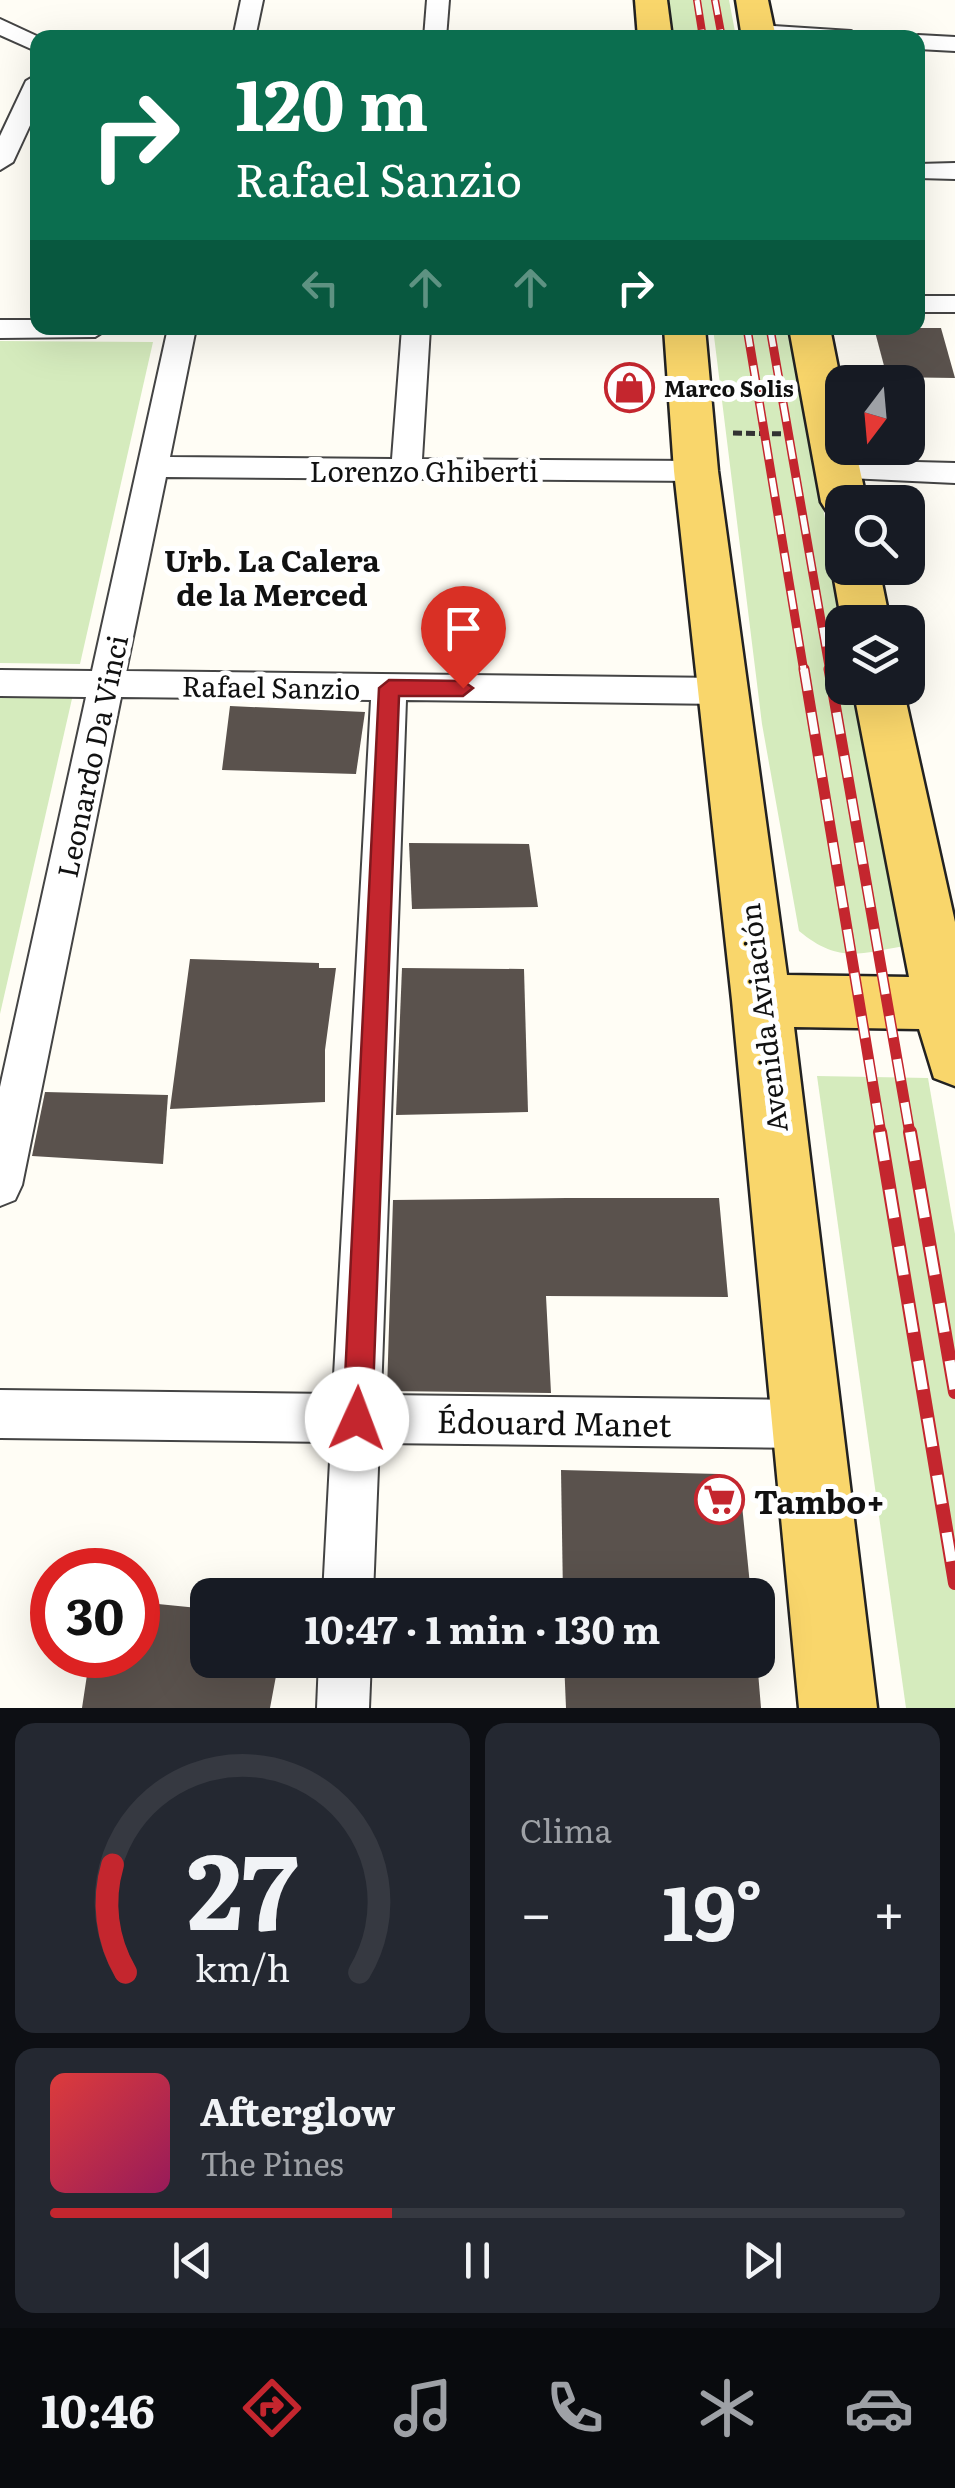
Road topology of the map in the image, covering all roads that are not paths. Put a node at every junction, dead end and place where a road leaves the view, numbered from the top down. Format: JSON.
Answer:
{"nodes":[{"id":1,"x":252,"y":0,"type":"edge"},
{"id":2,"x":438,"y":0,"type":"edge"},
{"id":3,"x":651,"y":0,"type":"edge"},
{"id":4,"x":756,"y":23,"type":"edge"},
{"id":5,"x":0,"y":26,"type":"edge"},
{"id":6,"x":246,"y":30,"type":"edge"},
{"id":7,"x":436,"y":30,"type":"edge"},
{"id":8,"x":654,"y":30,"type":"edge"},
{"id":9,"x":800,"y":30,"type":"edge"},
{"id":10,"x":30,"y":41,"type":"edge"},
{"id":11,"x":925,"y":42,"type":"edge"},
{"id":12,"x":955,"y":44,"type":"edge"},
{"id":13,"x":30,"y":98,"type":"edge"},
{"id":14,"x":0,"y":162,"type":"edge"},
{"id":15,"x":925,"y":170,"type":"edge"},
{"id":16,"x":955,"y":172,"type":"edge"},
{"id":17,"x":925,"y":304,"type":"edge"},
{"id":18,"x":955,"y":304,"type":"edge"},
{"id":19,"x":0,"y":329,"type":"edge"},
{"id":20,"x":30,"y":329,"type":"edge"},
{"id":21,"x":181,"y":335,"type":"edge"},
{"id":22,"x":416,"y":335,"type":"edge"},
{"id":23,"x":685,"y":335,"type":"edge"},
{"id":24,"x":810,"y":335,"type":"edge"},
{"id":25,"x":694,"y":451,"type":"junction"},
{"id":26,"x":153,"y":467,"type":"junction"},
{"id":27,"x":838,"y":469,"type":"edge"},
{"id":28,"x":406,"y":471,"type":"junction"},
{"id":29,"x":955,"y":473,"type":"edge"},
{"id":30,"x":0,"y":683,"type":"edge"},
{"id":31,"x":106,"y":685,"type":"junction"},
{"id":32,"x":389,"y":688,"type":"junction"},
{"id":33,"x":722,"y":692,"type":"junction"},
{"id":34,"x":882,"y":705,"type":"edge"},
{"id":35,"x":762,"y":1000,"type":"junction"},
{"id":36,"x":950,"y":1031,"type":"edge"},
{"id":37,"x":14,"y":1051,"type":"edge"},
{"id":38,"x":0,"y":1186,"type":"edge"},
{"id":39,"x":0,"y":1414,"type":"edge"},
{"id":40,"x":357,"y":1419,"type":"junction"},
{"id":41,"x":807,"y":1424,"type":"junction"},
{"id":42,"x":349,"y":1578,"type":"edge"},
{"id":43,"x":344,"y":1678,"type":"edge"},
{"id":44,"x":342,"y":1708,"type":"edge"},
{"id":45,"x":838,"y":1708,"type":"edge"}],
"edges":[{"from":1,"to":6,"type":"street"},
{"from":2,"to":7,"type":"street"},
{"from":3,"to":8,"type":"main road"},
{"from":4,"to":9,"type":"street"},
{"from":5,"to":10,"type":"street"},
{"from":11,"to":12,"type":"street"},
{"from":13,"to":14,"type":"street"},
{"from":15,"to":16,"type":"street"},
{"from":17,"to":18,"type":"street"},
{"from":19,"to":20,"type":"street"},
{"from":21,"to":26,"type":"street","name":"Leonardo Da Vinci"},
{"from":22,"to":28,"type":"street"},
{"from":23,"to":25,"type":"main road","name":"Avenida Aviación"},
{"from":24,"to":27,"type":"main road"},
{"from":25,"to":28,"type":"street","name":"Lorenzo Ghiberti"},
{"from":25,"to":33,"type":"main road","name":"Avenida Aviación"},
{"from":26,"to":28,"type":"street","name":"Lorenzo Ghiberti"},
{"from":26,"to":31,"type":"street","name":"Leonardo Da Vinci"},
{"from":27,"to":29,"type":"street"},
{"from":30,"to":31,"type":"street","name":"Rafael Sanzio"},
{"from":31,"to":32,"type":"street","name":"Rafael Sanzio"},
{"from":31,"to":37,"type":"street","name":"Leonardo Da Vinci"},
{"from":32,"to":33,"type":"street","name":"Rafael Sanzio"},
{"from":32,"to":40,"type":"street"},
{"from":33,"to":35,"type":"main road","name":"Avenida Aviación"},
{"from":34,"to":36,"type":"main road"},
{"from":35,"to":36,"type":"main road"},
{"from":35,"to":41,"type":"main road","name":"Avenida Aviación"},
{"from":37,"to":38,"type":"street","name":"Leonardo Da Vinci"},
{"from":39,"to":40,"type":"street","name":"Édouard Manet"},
{"from":40,"to":41,"type":"street","name":"Édouard Manet"},
{"from":40,"to":42,"type":"street"},
{"from":41,"to":45,"type":"main road","name":"Avenida Aviación"},
{"from":43,"to":44,"type":"street"}]}
